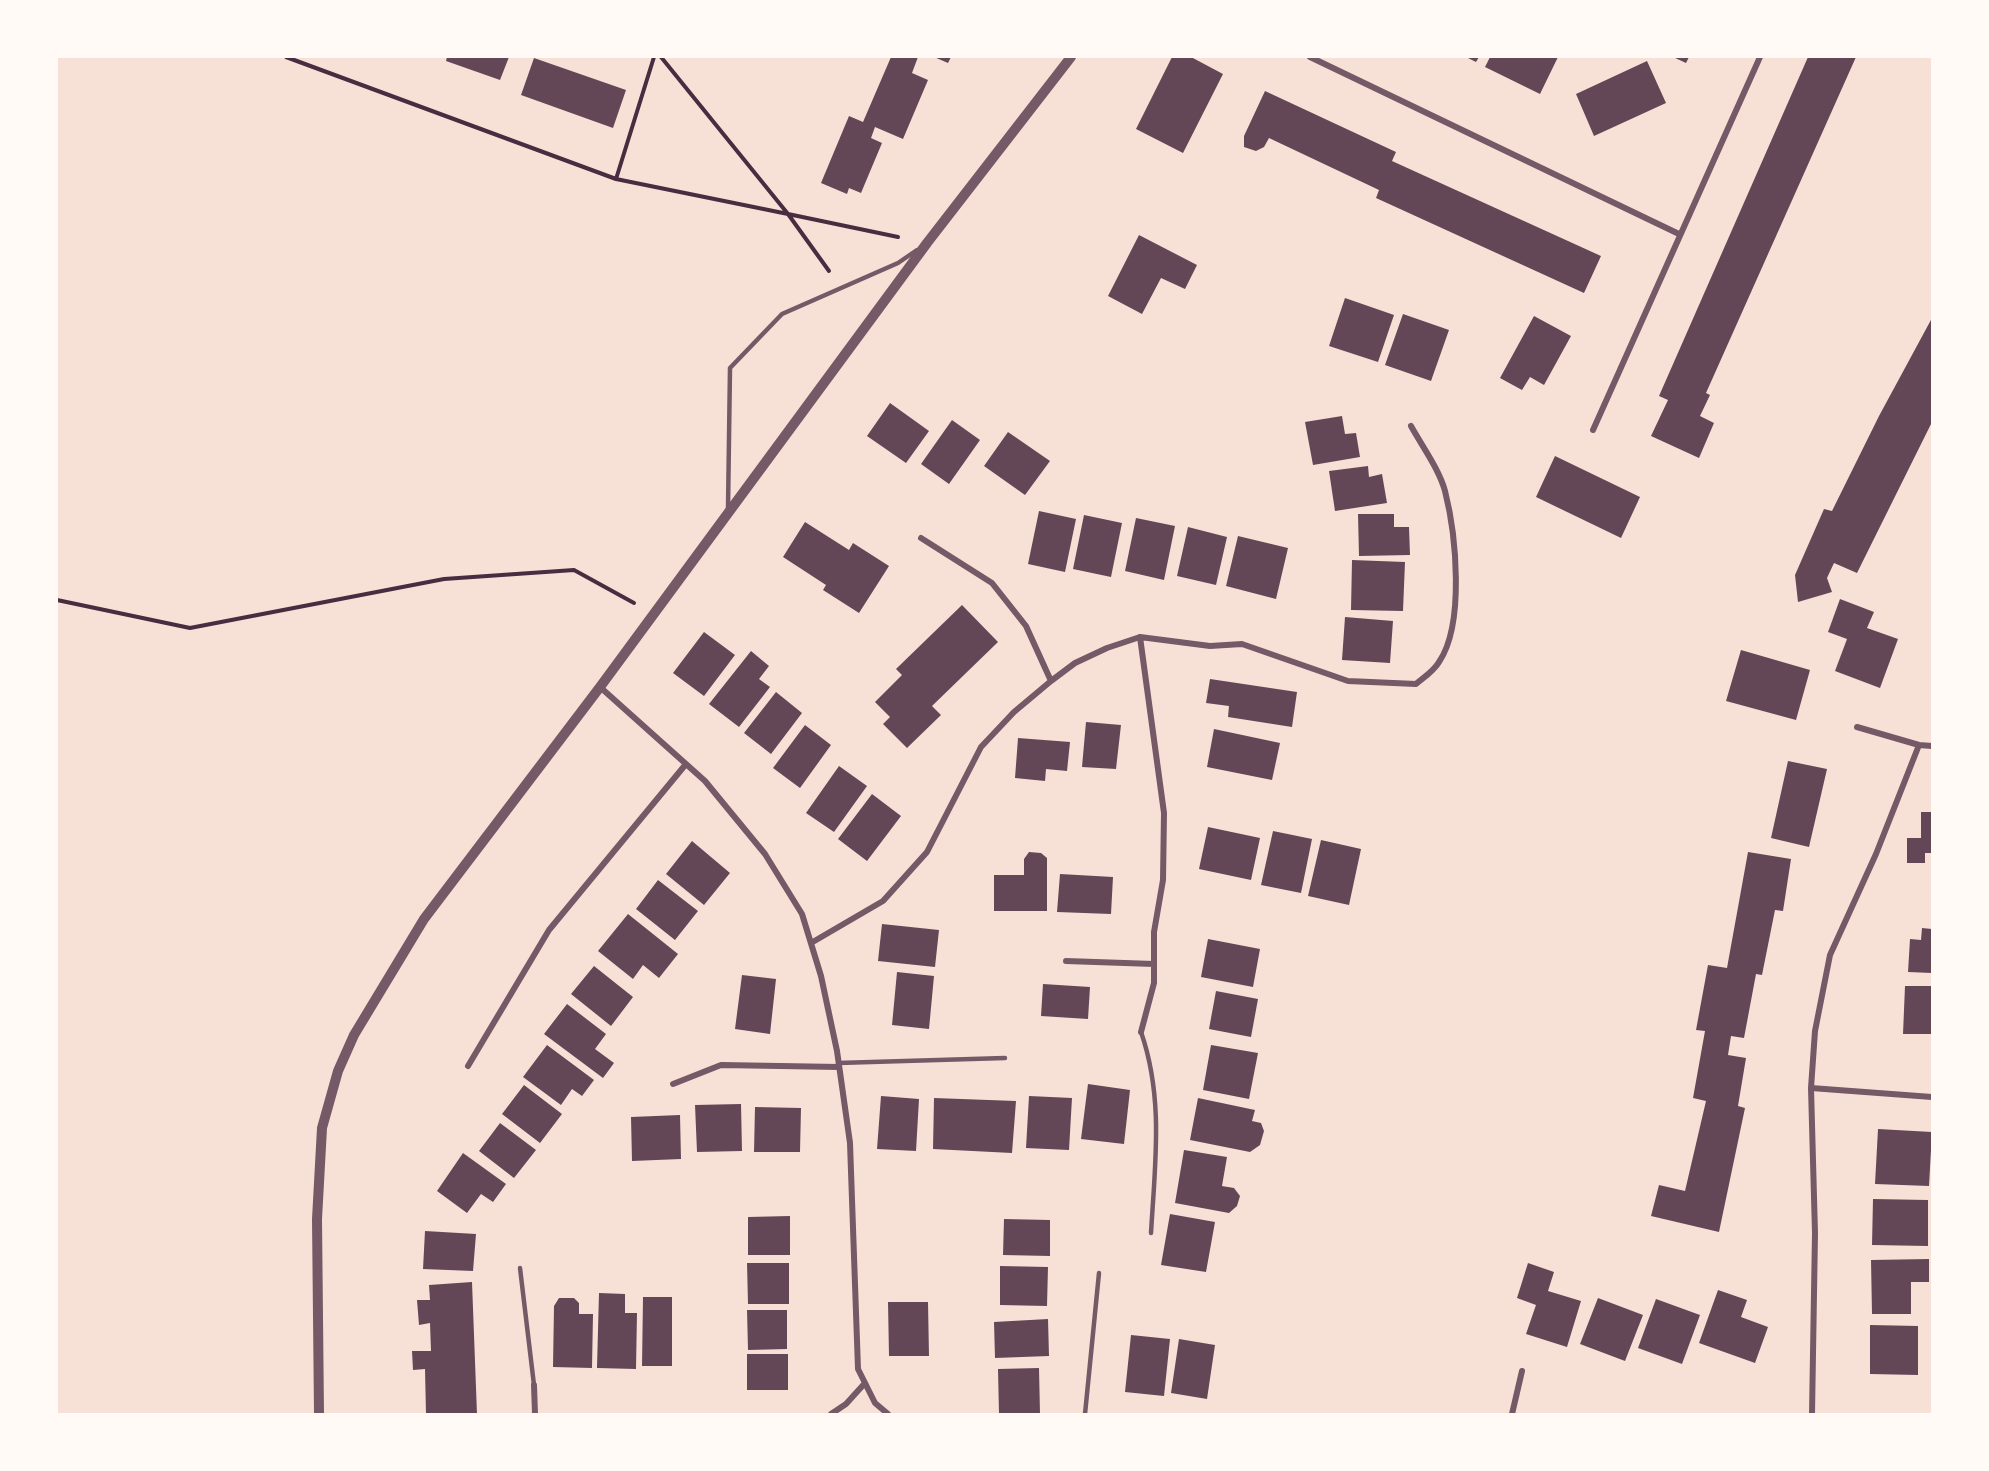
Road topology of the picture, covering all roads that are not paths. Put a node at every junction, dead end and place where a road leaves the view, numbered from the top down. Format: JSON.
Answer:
{"nodes":[{"id":1,"x":1071,"y":57,"type":"edge"},
{"id":2,"x":1311,"y":57,"type":"edge"},
{"id":3,"x":1760,"y":57,"type":"edge"},
{"id":4,"x":1679,"y":234,"type":"junction"},
{"id":5,"x":927,"y":243,"type":"junction"},
{"id":6,"x":1411,"y":426,"type":"dead end"},
{"id":7,"x":1593,"y":430,"type":"dead end"},
{"id":8,"x":728,"y":509,"type":"junction"},
{"id":9,"x":921,"y":538,"type":"dead end"},
{"id":10,"x":1140,"y":637,"type":"junction"},
{"id":11,"x":1051,"y":681,"type":"junction"},
{"id":12,"x":600,"y":687,"type":"junction"},
{"id":13,"x":1857,"y":727,"type":"dead end"},
{"id":14,"x":1919,"y":745,"type":"junction"},
{"id":15,"x":1932,"y":747,"type":"edge"},
{"id":16,"x":686,"y":764,"type":"junction"},
{"id":17,"x":811,"y":943,"type":"junction"},
{"id":18,"x":1066,"y":961,"type":"dead end"},
{"id":19,"x":1154,"y":964,"type":"junction"},
{"id":20,"x":1141,"y":1032,"type":"joint"},
{"id":21,"x":1005,"y":1058,"type":"dead end"},
{"id":22,"x":839,"y":1065,"type":"junction"},
{"id":23,"x":468,"y":1066,"type":"dead end"},
{"id":24,"x":673,"y":1084,"type":"dead end"},
{"id":25,"x":1811,"y":1088,"type":"junction"},
{"id":26,"x":1932,"y":1097,"type":"edge"},
{"id":27,"x":1151,"y":1233,"type":"dead end"},
{"id":28,"x":520,"y":1268,"type":"dead end"},
{"id":29,"x":1099,"y":1273,"type":"dead end"},
{"id":30,"x":1522,"y":1371,"type":"dead end"},
{"id":31,"x":865,"y":1383,"type":"junction"},
{"id":32,"x":534,"y":1385,"type":"joint"},
{"id":33,"x":320,"y":1414,"type":"edge"},
{"id":34,"x":535,"y":1414,"type":"edge"},
{"id":35,"x":831,"y":1414,"type":"edge"},
{"id":36,"x":888,"y":1414,"type":"edge"},
{"id":37,"x":1085,"y":1414,"type":"edge"},
{"id":38,"x":1512,"y":1414,"type":"edge"},
{"id":39,"x":1812,"y":1414,"type":"edge"}],
"edges":[{"from":1,"to":5,"type":"street"},
{"from":2,"to":4,"type":"street"},
{"from":3,"to":4,"type":"street"},
{"from":4,"to":7,"type":"street"},
{"from":5,"to":8,"type":"street"},
{"from":5,"to":8,"type":"lane"},
{"from":6,"to":10,"type":"street"},
{"from":8,"to":12,"type":"street"},
{"from":9,"to":11,"type":"street"},
{"from":10,"to":11,"type":"street"},
{"from":10,"to":19,"type":"street"},
{"from":11,"to":17,"type":"street"},
{"from":12,"to":16,"type":"street"},
{"from":12,"to":33,"type":"street"},
{"from":13,"to":14,"type":"street"},
{"from":14,"to":15,"type":"street"},
{"from":14,"to":25,"type":"street"},
{"from":16,"to":17,"type":"street"},
{"from":16,"to":23,"type":"street"},
{"from":17,"to":22,"type":"street"},
{"from":18,"to":19,"type":"street"},
{"from":19,"to":20,"type":"street"},
{"from":20,"to":27,"type":"lane"},
{"from":21,"to":22,"type":"lane"},
{"from":22,"to":24,"type":"street"},
{"from":22,"to":31,"type":"street"},
{"from":25,"to":26,"type":"street"},
{"from":25,"to":39,"type":"street"},
{"from":28,"to":32,"type":"lane"},
{"from":29,"to":37,"type":"lane"},
{"from":30,"to":38,"type":"street"},
{"from":31,"to":35,"type":"street"},
{"from":31,"to":36,"type":"street"},
{"from":32,"to":34,"type":"street"}]}
